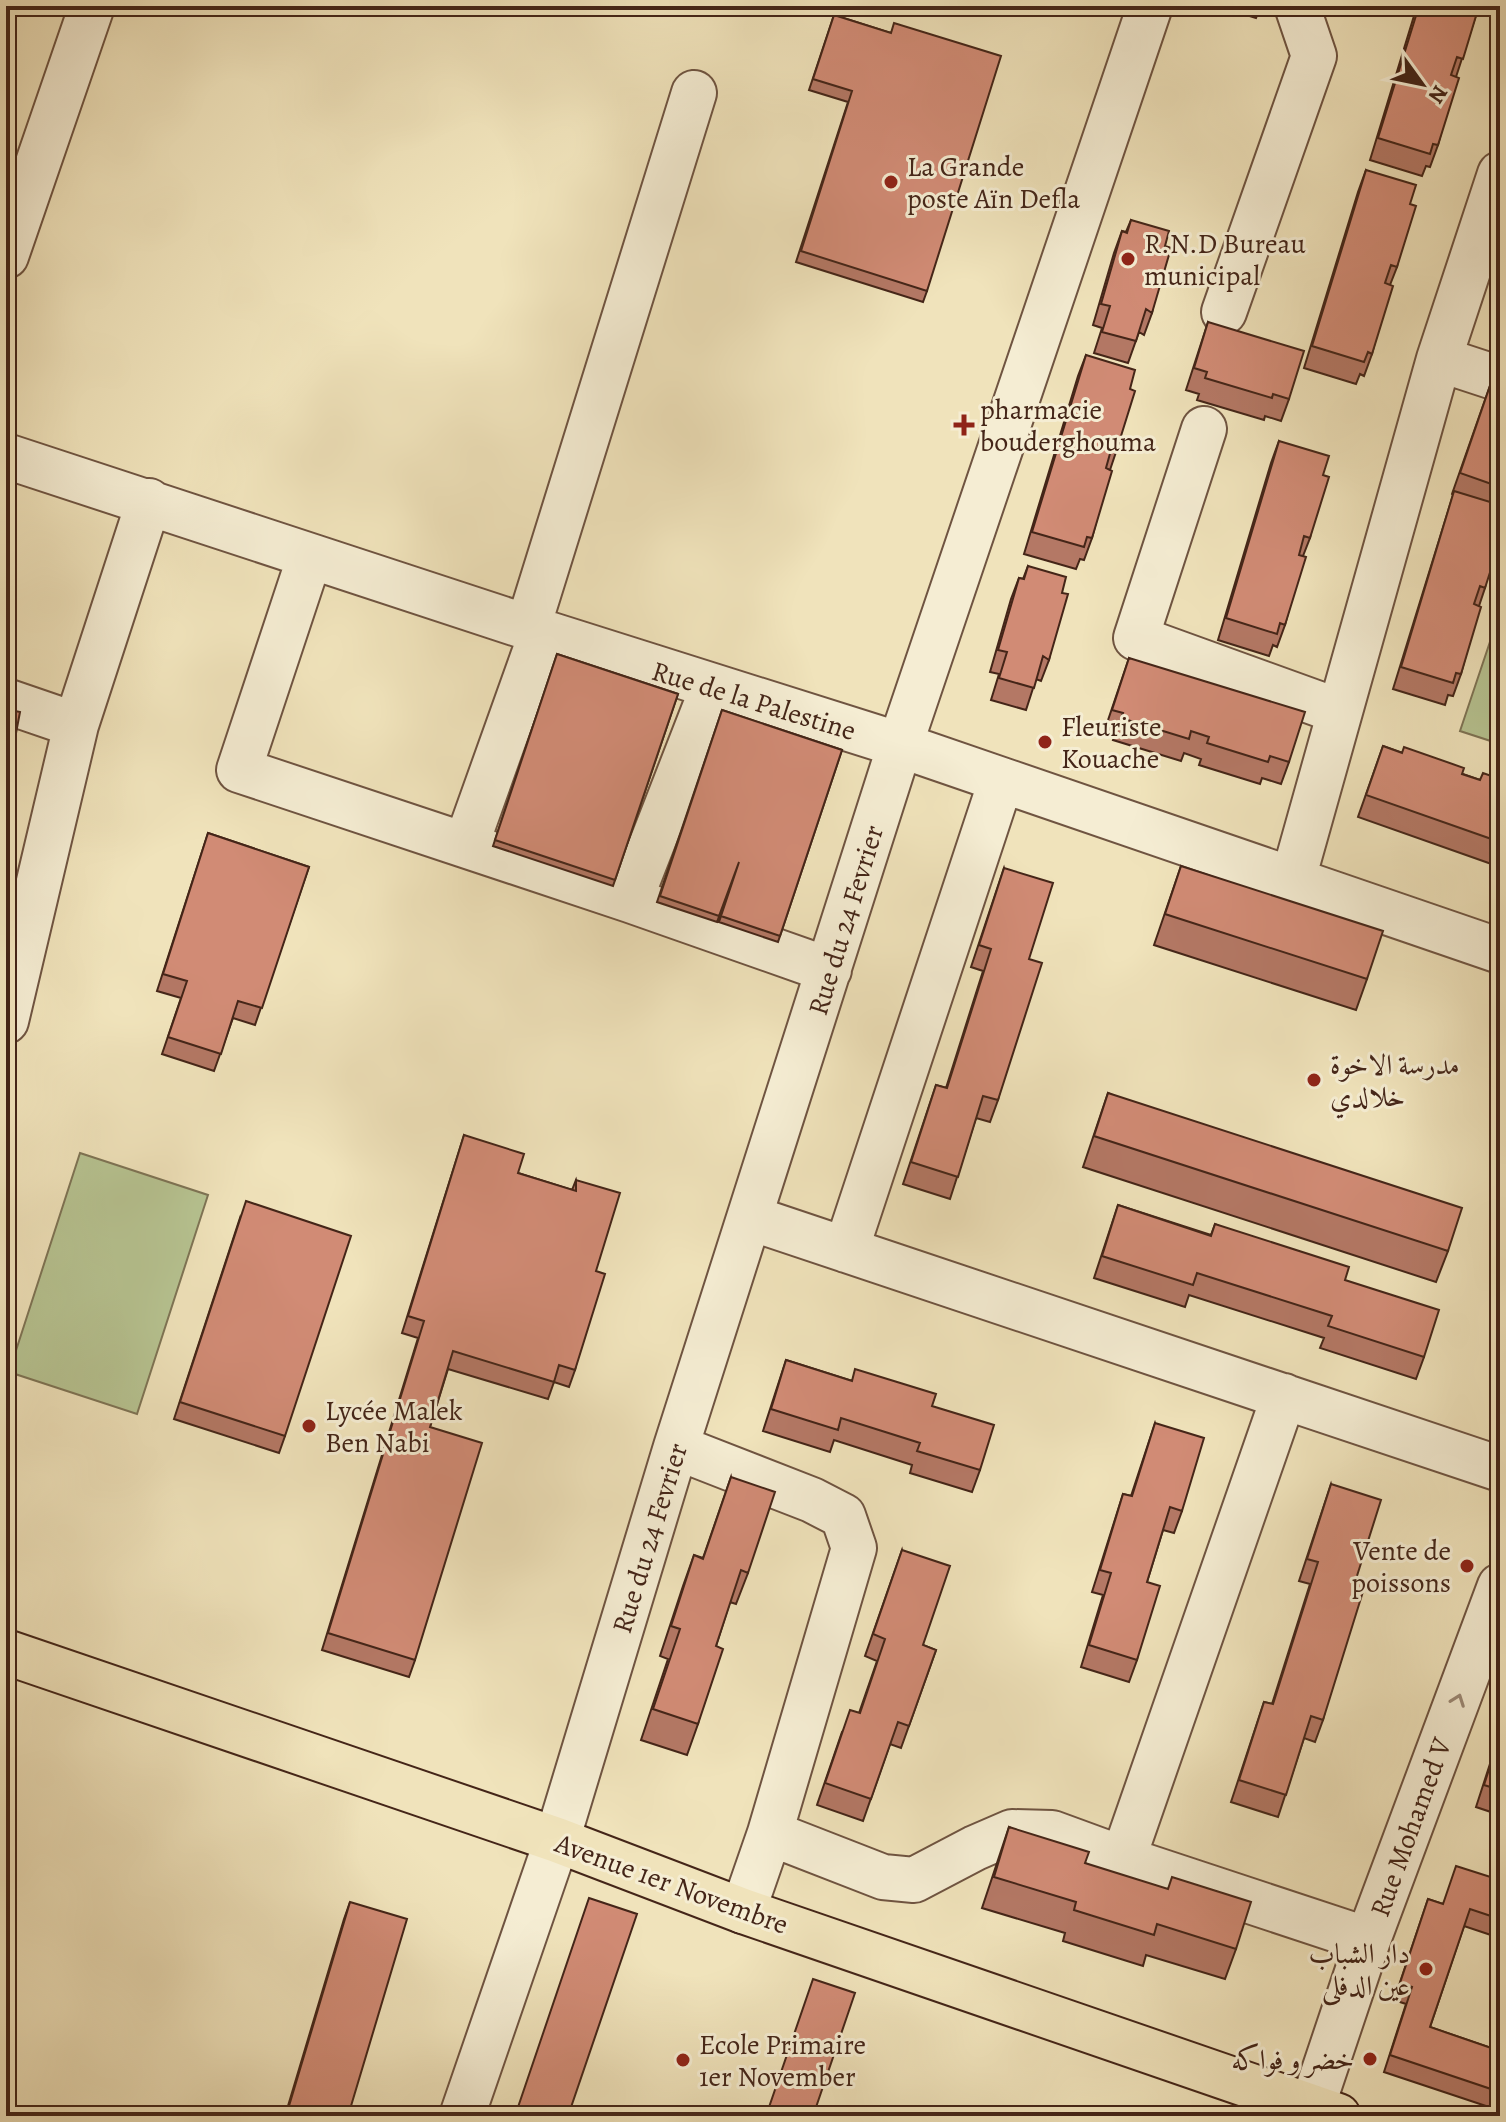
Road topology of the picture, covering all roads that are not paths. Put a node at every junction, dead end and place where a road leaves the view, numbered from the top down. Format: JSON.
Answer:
{"nodes":[{"id":1,"x":92,"y":6,"type":"edge"},
{"id":2,"x":1150,"y":6,"type":"edge"},
{"id":3,"x":1297,"y":6,"type":"edge"},
{"id":4,"x":694,"y":93,"type":"dead end"},
{"id":5,"x":1500,"y":174,"type":"edge"},
{"id":6,"x":6,"y":256,"type":"edge"},
{"id":7,"x":1224,"y":312,"type":"dead end"},
{"id":8,"x":1439,"y":359,"type":"junction"},
{"id":9,"x":1500,"y":379,"type":"edge"},
{"id":10,"x":1204,"y":429,"type":"dead end"},
{"id":11,"x":6,"y":456,"type":"edge"},
{"id":12,"x":149,"y":501,"type":"junction"},
{"id":13,"x":310,"y":556,"type":"junction"},
{"id":14,"x":535,"y":630,"type":"junction"},
{"id":15,"x":713,"y":687,"type":"junction"},
{"id":16,"x":6,"y":701,"type":"edge"},
{"id":17,"x":1338,"y":711,"type":"junction"},
{"id":18,"x":76,"y":725,"type":"junction"},
{"id":19,"x":900,"y":745,"type":"junction"},
{"id":20,"x":1001,"y":781,"type":"junction"},
{"id":21,"x":466,"y":845,"type":"junction"},
{"id":22,"x":1293,"y":879,"type":"junction"},
{"id":23,"x":630,"y":900,"type":"junction"},
{"id":24,"x":1500,"y":951,"type":"edge"},
{"id":25,"x":829,"y":970,"type":"junction"},
{"id":26,"x":6,"y":1021,"type":"edge"},
{"id":27,"x":751,"y":1218,"type":"junction"},
{"id":28,"x":846,"y":1250,"type":"junction"},
{"id":29,"x":1284,"y":1396,"type":"junction"},
{"id":30,"x":676,"y":1447,"type":"junction"},
{"id":31,"x":1500,"y":1469,"type":"edge"},
{"id":32,"x":1500,"y":1586,"type":"edge"},
{"id":33,"x":6,"y":1652,"type":"edge"},
{"id":34,"x":770,"y":1833,"type":"junction"},
{"id":35,"x":557,"y":1840,"type":"junction"},
{"id":36,"x":1123,"y":1859,"type":"junction"},
{"id":37,"x":743,"y":1911,"type":"junction"},
{"id":38,"x":1368,"y":1940,"type":"junction"},
{"id":39,"x":1320,"y":2113,"type":"edge"},
{"id":40,"x":462,"y":2116,"type":"edge"}],
"edges":[{"from":1,"to":6,"type":"street"},
{"from":2,"to":19,"type":"street","name":"Rue du 24 Fevrier"},
{"from":3,"to":7,"type":"street"},
{"from":4,"to":14,"type":"street"},
{"from":5,"to":8,"type":"street"},
{"from":8,"to":9,"type":"street"},
{"from":8,"to":17,"type":"street"},
{"from":10,"to":17,"type":"street"},
{"from":11,"to":12,"type":"street","name":"Rue de la Palestine"},
{"from":12,"to":13,"type":"street","name":"Rue de la Palestine"},
{"from":12,"to":18,"type":"street"},
{"from":13,"to":14,"type":"street","name":"Rue de la Palestine"},
{"from":13,"to":21,"type":"street"},
{"from":14,"to":15,"type":"street","name":"Rue de la Palestine"},
{"from":14,"to":21,"type":"street"},
{"from":15,"to":19,"type":"street","name":"Rue de la Palestine"},
{"from":15,"to":23,"type":"street"},
{"from":16,"to":18,"type":"street"},
{"from":17,"to":22,"type":"street"},
{"from":18,"to":26,"type":"street"},
{"from":19,"to":20,"type":"street","name":"Rue de la Palestine"},
{"from":19,"to":25,"type":"street","name":"Rue du 24 Fevrier"},
{"from":20,"to":22,"type":"street","name":"Rue de la Palestine"},
{"from":20,"to":28,"type":"street"},
{"from":21,"to":23,"type":"street"},
{"from":22,"to":24,"type":"street","name":"Rue de la Palestine"},
{"from":23,"to":25,"type":"street"},
{"from":25,"to":27,"type":"street","name":"Rue du 24 Fevrier"},
{"from":27,"to":28,"type":"street"},
{"from":27,"to":30,"type":"street","name":"Rue du 24 Fevrier"},
{"from":28,"to":29,"type":"street"},
{"from":29,"to":31,"type":"street"},
{"from":29,"to":36,"type":"street"},
{"from":30,"to":34,"type":"street"},
{"from":30,"to":35,"type":"street","name":"Rue du 24 Fevrier"},
{"from":38,"to":32,"type":"street","name":"Rue Mohamed V","one_way":true},
{"from":33,"to":35,"type":"main road","name":"Avenue 1er Novembre"},
{"from":34,"to":36,"type":"street"},
{"from":34,"to":37,"type":"street"},
{"from":35,"to":37,"type":"main road","name":"Avenue 1er Novembre"},
{"from":35,"to":40,"type":"street","name":"Rue du 24 Fevrier"},
{"from":36,"to":38,"type":"street"},
{"from":37,"to":39,"type":"main road","name":"Avenue 1er Novembre"},
{"from":38,"to":39,"type":"street","name":"Rue Mohamed V"}]}
